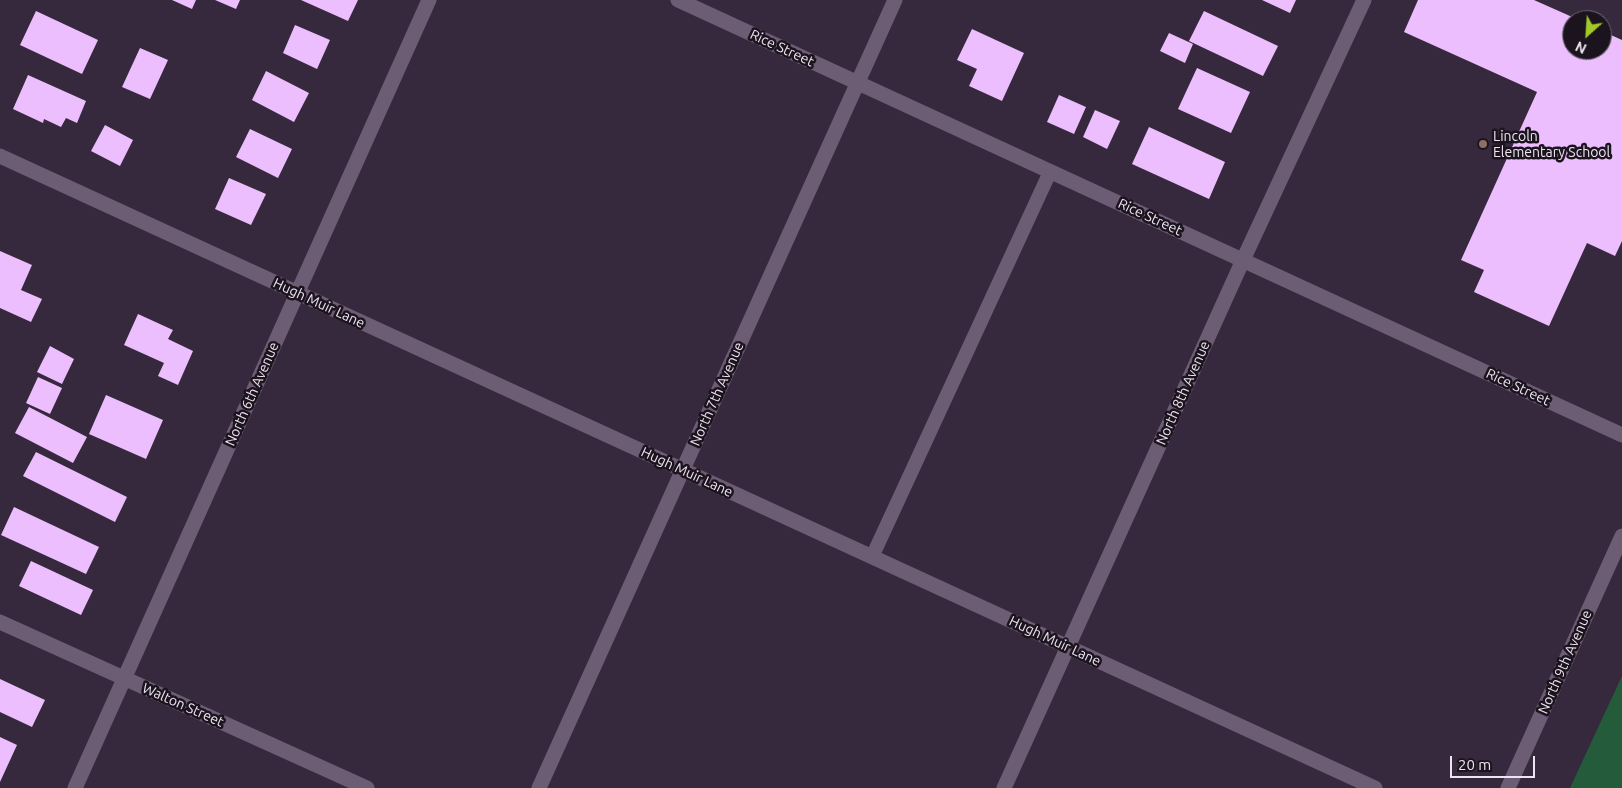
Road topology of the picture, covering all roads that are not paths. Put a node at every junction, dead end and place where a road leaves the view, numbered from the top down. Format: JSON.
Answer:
{"nodes":[{"id":1,"x":429,"y":0,"type":"edge"},
{"id":2,"x":678,"y":0,"type":"edge"},
{"id":3,"x":894,"y":0,"type":"edge"},
{"id":4,"x":1364,"y":0,"type":"edge"},
{"id":5,"x":857,"y":83,"type":"junction"},
{"id":6,"x":0,"y":156,"type":"edge"},
{"id":7,"x":1050,"y":172,"type":"junction"},
{"id":8,"x":1243,"y":260,"type":"junction"},
{"id":9,"x":298,"y":293,"type":"junction"},
{"id":10,"x":1622,"y":435,"type":"edge"},
{"id":11,"x":682,"y":470,"type":"junction"},
{"id":12,"x":1622,"y":536,"type":"edge"},
{"id":13,"x":872,"y":557,"type":"junction"},
{"id":14,"x":0,"y":622,"type":"edge"},
{"id":15,"x":1068,"y":647,"type":"junction"},
{"id":16,"x":124,"y":678,"type":"junction"},
{"id":17,"x":75,"y":788,"type":"edge"},
{"id":18,"x":367,"y":788,"type":"edge"},
{"id":19,"x":539,"y":788,"type":"edge"},
{"id":20,"x":1004,"y":788,"type":"edge"},
{"id":21,"x":1375,"y":788,"type":"edge"},
{"id":22,"x":1508,"y":788,"type":"edge"}],
"edges":[{"from":1,"to":9,"type":"street","name":"North 6th Avenue"},
{"from":2,"to":5,"type":"street","name":"Rice Street"},
{"from":3,"to":5,"type":"street","name":"North 7th Avenue"},
{"from":4,"to":8,"type":"street","name":"North 8th Avenue"},
{"from":5,"to":7,"type":"street","name":"Rice Street"},
{"from":5,"to":11,"type":"street","name":"North 7th Avenue"},
{"from":6,"to":9,"type":"street","name":"Hugh Muir Lane"},
{"from":7,"to":8,"type":"street","name":"Rice Street"},
{"from":7,"to":13,"type":"lane"},
{"from":8,"to":10,"type":"street","name":"Rice Street"},
{"from":8,"to":15,"type":"street","name":"North 8th Avenue"},
{"from":9,"to":11,"type":"street","name":"Hugh Muir Lane"},
{"from":9,"to":16,"type":"street","name":"North 6th Avenue"},
{"from":11,"to":13,"type":"street","name":"Hugh Muir Lane"},
{"from":11,"to":19,"type":"street","name":"North 7th Avenue"},
{"from":12,"to":22,"type":"street","name":"North 9th Avenue"},
{"from":13,"to":15,"type":"street","name":"Hugh Muir Lane"},
{"from":14,"to":16,"type":"street","name":"Walton Street"},
{"from":15,"to":20,"type":"street","name":"North 8th Avenue"},
{"from":15,"to":21,"type":"street","name":"Hugh Muir Lane"},
{"from":16,"to":17,"type":"street","name":"North 6th Avenue"},
{"from":16,"to":18,"type":"street","name":"Walton Street"}]}
